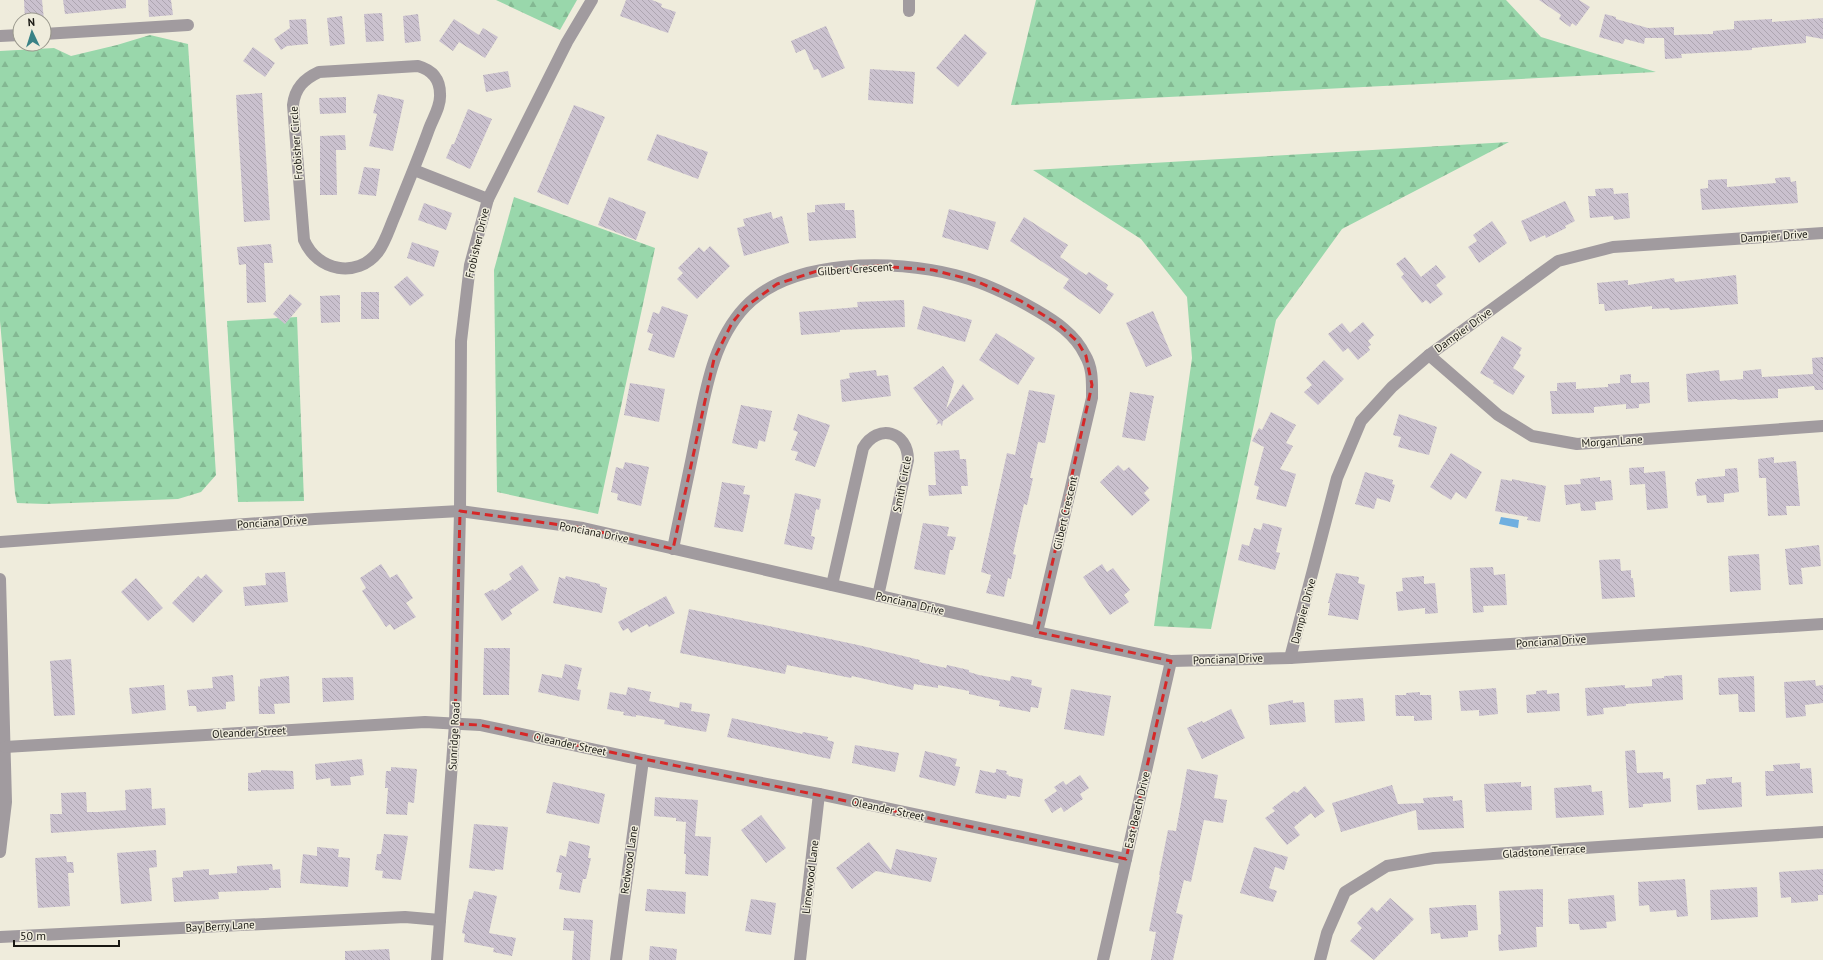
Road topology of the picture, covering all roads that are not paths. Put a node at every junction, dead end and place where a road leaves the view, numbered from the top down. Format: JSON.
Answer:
{"nodes":[{"id":1,"x":592,"y":0,"type":"edge"},
{"id":2,"x":188,"y":25,"type":"dead end"},
{"id":3,"x":52,"y":34,"type":"edge"},
{"id":4,"x":12,"y":35,"type":"edge"},
{"id":5,"x":0,"y":36,"type":"edge"},
{"id":6,"x":414,"y":170,"type":"junction"},
{"id":7,"x":488,"y":199,"type":"junction"},
{"id":8,"x":1823,"y":233,"type":"edge"},
{"id":9,"x":1429,"y":355,"type":"junction"},
{"id":10,"x":1823,"y":426,"type":"edge"},
{"id":11,"x":460,"y":511,"type":"junction"},
{"id":12,"x":0,"y":542,"type":"edge"},
{"id":13,"x":673,"y":549,"type":"junction"},
{"id":14,"x":0,"y":579,"type":"edge"},
{"id":15,"x":832,"y":585,"type":"junction"},
{"id":16,"x":878,"y":596,"type":"junction"},
{"id":17,"x":1823,"y":624,"type":"edge"},
{"id":18,"x":1036,"y":632,"type":"junction"},
{"id":19,"x":1290,"y":658,"type":"junction"},
{"id":20,"x":1171,"y":661,"type":"junction"},
{"id":21,"x":455,"y":724,"type":"junction"},
{"id":22,"x":5,"y":747,"type":"junction"},
{"id":23,"x":643,"y":760,"type":"junction"},
{"id":24,"x":819,"y":794,"type":"junction"},
{"id":25,"x":1823,"y":832,"type":"edge"},
{"id":26,"x":0,"y":852,"type":"edge"},
{"id":27,"x":1126,"y":858,"type":"junction"},
{"id":28,"x":440,"y":920,"type":"junction"},
{"id":29,"x":0,"y":937,"type":"edge"},
{"id":30,"x":437,"y":960,"type":"edge"},
{"id":31,"x":616,"y":960,"type":"edge"},
{"id":32,"x":800,"y":960,"type":"edge"},
{"id":33,"x":1103,"y":960,"type":"edge"},
{"id":34,"x":1320,"y":960,"type":"edge"}],
"edges":[{"from":1,"to":7,"type":"street","name":"Frobisher Drive"},
{"from":2,"to":3,"type":"street"},
{"from":4,"to":5,"type":"street"},
{"from":6,"to":6,"type":"street","name":"Frobisher Circle"},
{"from":6,"to":7,"type":"street"},
{"from":7,"to":11,"type":"street","name":"Frobisher Drive"},
{"from":8,"to":9,"type":"street","name":"Dampier Drive"},
{"from":9,"to":10,"type":"street","name":"Morgan Lane"},
{"from":9,"to":19,"type":"street","name":"Dampier Drive"},
{"from":11,"to":12,"type":"street","name":"Ponciana Drive"},
{"from":11,"to":13,"type":"street","name":"Ponciana Drive"},
{"from":11,"to":21,"type":"street","name":"Sunridge Road"},
{"from":13,"to":15,"type":"street","name":"Ponciana Drive"},
{"from":13,"to":18,"type":"street","name":"Gilbert Crescent"},
{"from":14,"to":22,"type":"street"},
{"from":15,"to":16,"type":"street","name":"Ponciana Drive"},
{"from":15,"to":16,"type":"street","name":"Smith Circle"},
{"from":16,"to":18,"type":"street","name":"Ponciana Drive"},
{"from":17,"to":19,"type":"street","name":"Ponciana Drive"},
{"from":18,"to":20,"type":"street","name":"Ponciana Drive"},
{"from":19,"to":20,"type":"street","name":"Ponciana Drive"},
{"from":20,"to":27,"type":"street","name":"East Beach Drive"},
{"from":21,"to":22,"type":"street","name":"Oleander Street"},
{"from":21,"to":23,"type":"street","name":"Oleander Street"},
{"from":21,"to":28,"type":"street","name":"Sunridge Road"},
{"from":22,"to":26,"type":"street"},
{"from":23,"to":24,"type":"street","name":"Oleander Street"},
{"from":23,"to":31,"type":"street","name":"Redwood Lane"},
{"from":24,"to":27,"type":"street","name":"Oleander Street"},
{"from":24,"to":32,"type":"street","name":"Limewood Lane"},
{"from":25,"to":34,"type":"street","name":"Gladstone Terrace"},
{"from":27,"to":33,"type":"street","name":"East Beach Drive"},
{"from":28,"to":29,"type":"street","name":"Bay Berry Lane"},
{"from":28,"to":30,"type":"street","name":"Sunridge Road"}]}
